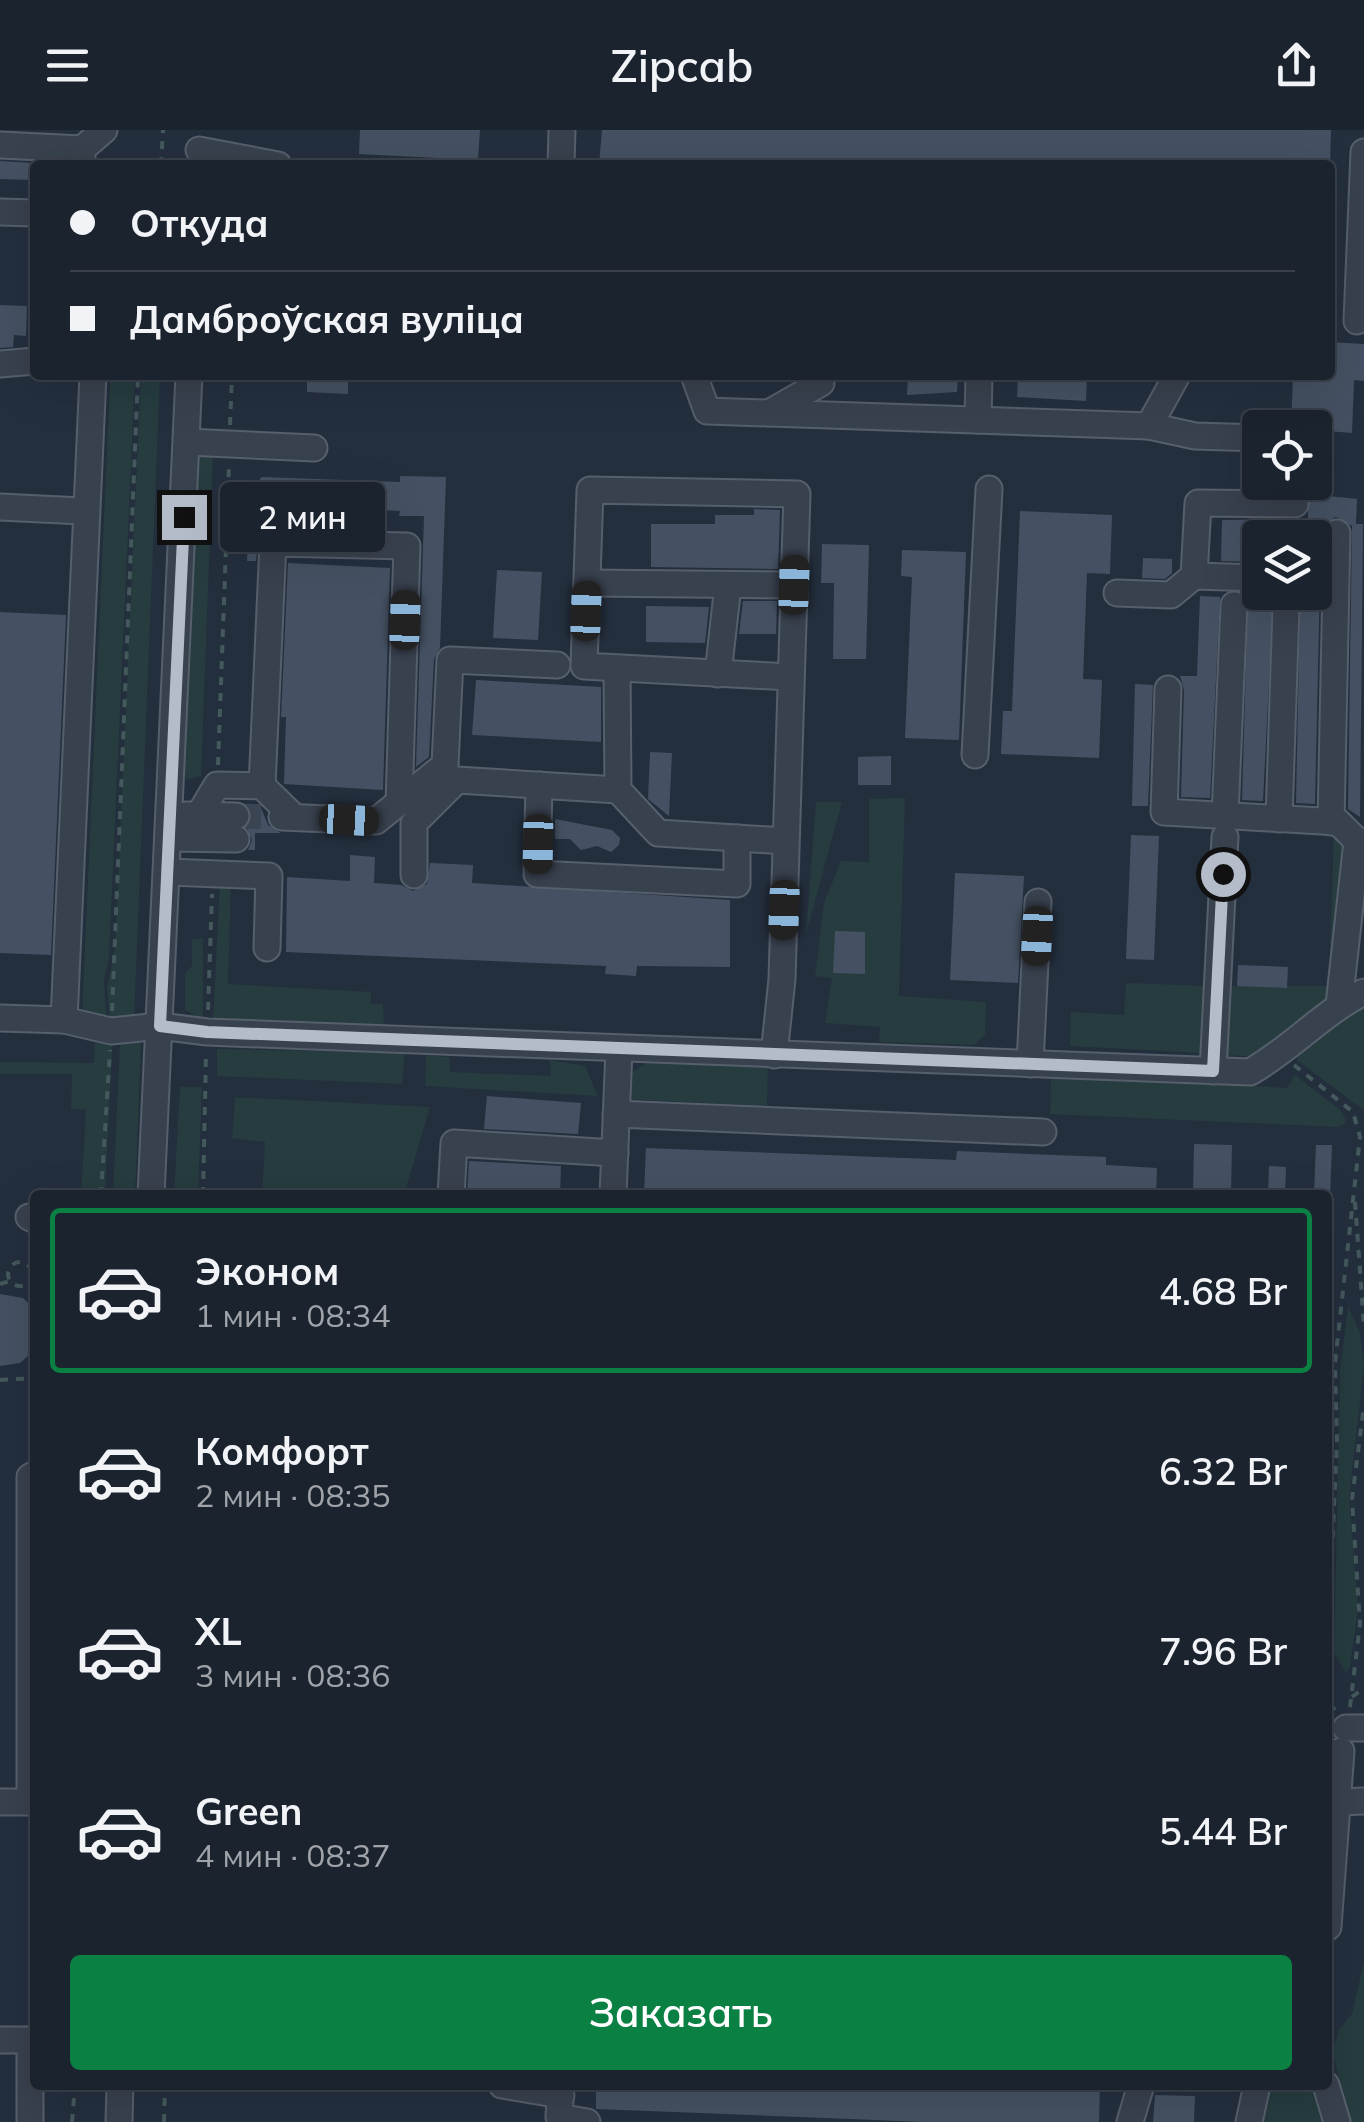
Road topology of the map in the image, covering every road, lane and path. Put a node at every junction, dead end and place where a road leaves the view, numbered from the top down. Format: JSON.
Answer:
{"nodes":[{"id":1,"x":104,"y":130,"type":"edge"},
{"id":2,"x":162,"y":130,"type":"edge"},
{"id":3,"x":562,"y":130,"type":"edge"},
{"id":4,"x":0,"y":145,"type":"edge"},
{"id":5,"x":199,"y":148,"type":"edge"},
{"id":6,"x":1364,"y":152,"type":"edge"},
{"id":7,"x":82,"y":157,"type":"edge"},
{"id":8,"x":162,"y":160,"type":"edge"},
{"id":9,"x":255,"y":160,"type":"edge"},
{"id":10,"x":560,"y":160,"type":"edge"},
{"id":11,"x":0,"y":212,"type":"edge"},
{"id":12,"x":30,"y":213,"type":"edge"},
{"id":13,"x":1335,"y":319,"type":"edge"},
{"id":14,"x":1360,"y":321,"type":"edge"},
{"id":15,"x":30,"y":361,"type":"edge"},
{"id":16,"x":0,"y":364,"type":"edge"},
{"id":17,"x":93,"y":380,"type":"edge"},
{"id":18,"x":138,"y":380,"type":"edge"},
{"id":19,"x":189,"y":380,"type":"edge"},
{"id":20,"x":696,"y":380,"type":"edge"},
{"id":21,"x":979,"y":380,"type":"edge"},
{"id":22,"x":1173,"y":380,"type":"edge"},
{"id":23,"x":821,"y":382,"type":"dead end"},
{"id":24,"x":769,"y":413,"type":"junction"},
{"id":25,"x":978,"y":420,"type":"junction"},
{"id":26,"x":1149,"y":426,"type":"junction"},
{"id":27,"x":1242,"y":437,"type":"edge"},
{"id":28,"x":187,"y":442,"type":"junction"},
{"id":29,"x":314,"y":448,"type":"dead end"},
{"id":30,"x":989,"y":489,"type":"dead end"},
{"id":31,"x":1295,"y":504,"type":"dead end"},
{"id":32,"x":0,"y":507,"type":"edge"},
{"id":33,"x":82,"y":511,"type":"dead end"},
{"id":34,"x":1337,"y":534,"type":"dead end"},
{"id":35,"x":1194,"y":576,"type":"junction"},
{"id":36,"x":1242,"y":577,"type":"edge"},
{"id":37,"x":587,"y":583,"type":"junction"},
{"id":38,"x":728,"y":585,"type":"junction"},
{"id":39,"x":794,"y":585,"type":"junction"},
{"id":40,"x":1118,"y":593,"type":"dead end"},
{"id":41,"x":1234,"y":606,"type":"dead end"},
{"id":42,"x":1286,"y":610,"type":"edge"},
{"id":43,"x":557,"y":665,"type":"dead end"},
{"id":44,"x":617,"y":670,"type":"junction"},
{"id":45,"x":718,"y":674,"type":"junction"},
{"id":46,"x":790,"y":676,"type":"junction"},
{"id":47,"x":1168,"y":689,"type":"dead end"},
{"id":48,"x":975,"y":755,"type":"dead end"},
{"id":49,"x":540,"y":785,"type":"junction"},
{"id":50,"x":262,"y":786,"type":"junction"},
{"id":51,"x":618,"y":790,"type":"junction"},
{"id":52,"x":399,"y":803,"type":"junction"},
{"id":53,"x":199,"y":815,"type":"junction"},
{"id":54,"x":1279,"y":819,"type":"junction"},
{"id":55,"x":1331,"y":822,"type":"junction"},
{"id":56,"x":170,"y":826,"type":"junction"},
{"id":57,"x":1225,"y":826,"type":"junction"},
{"id":58,"x":738,"y":838,"type":"junction"},
{"id":59,"x":785,"y":841,"type":"junction"},
{"id":60,"x":1360,"y":842,"type":"edge"},
{"id":61,"x":168,"y":872,"type":"junction"},
{"id":62,"x":414,"y":875,"type":"dead end"},
{"id":63,"x":1038,"y":902,"type":"dead end"},
{"id":64,"x":267,"y":948,"type":"dead end"},
{"id":65,"x":1364,"y":992,"type":"edge"},
{"id":66,"x":1339,"y":1005,"type":"junction"},
{"id":67,"x":0,"y":1018,"type":"edge"},
{"id":68,"x":64,"y":1020,"type":"junction"},
{"id":69,"x":160,"y":1026,"type":"junction"},
{"id":70,"x":111,"y":1031,"type":"junction"},
{"id":71,"x":619,"y":1049,"type":"junction"},
{"id":72,"x":774,"y":1055,"type":"junction"},
{"id":73,"x":1282,"y":1055,"type":"junction"},
{"id":74,"x":1030,"y":1064,"type":"junction"},
{"id":75,"x":1213,"y":1071,"type":"junction"},
{"id":76,"x":1353,"y":1112,"type":"junction"},
{"id":77,"x":616,"y":1114,"type":"junction"},
{"id":78,"x":1364,"y":1118,"type":"edge"},
{"id":79,"x":1043,"y":1132,"type":"dead end"},
{"id":80,"x":614,"y":1154,"type":"junction"},
{"id":81,"x":101,"y":1190,"type":"edge"},
{"id":82,"x":152,"y":1190,"type":"edge"},
{"id":83,"x":450,"y":1190,"type":"edge"},
{"id":84,"x":613,"y":1190,"type":"edge"},
{"id":85,"x":1354,"y":1190,"type":"junction"},
{"id":86,"x":30,"y":1266,"type":"edge"},
{"id":87,"x":30,"y":1280,"type":"edge"},
{"id":88,"x":10,"y":1281,"type":"junction"},
{"id":89,"x":0,"y":1284,"type":"edge"},
{"id":90,"x":1364,"y":1326,"type":"edge"},
{"id":91,"x":30,"y":1378,"type":"edge"},
{"id":92,"x":0,"y":1380,"type":"edge"},
{"id":93,"x":1364,"y":1405,"type":"edge"},
{"id":94,"x":1332,"y":1561,"type":"edge"},
{"id":95,"x":1364,"y":1688,"type":"edge"},
{"id":96,"x":1352,"y":1698,"type":"junction"},
{"id":97,"x":1350,"y":1736,"type":"edge"},
{"id":98,"x":0,"y":1802,"type":"edge"},
{"id":99,"x":30,"y":1802,"type":"edge"},
{"id":100,"x":1351,"y":1802,"type":"edge"},
{"id":101,"x":1332,"y":1905,"type":"edge"},
{"id":102,"x":0,"y":2040,"type":"edge"},
{"id":103,"x":30,"y":2040,"type":"edge"},
{"id":104,"x":31,"y":2090,"type":"edge"},
{"id":105,"x":75,"y":2090,"type":"edge"},
{"id":106,"x":120,"y":2090,"type":"edge"},
{"id":107,"x":165,"y":2090,"type":"edge"},
{"id":108,"x":561,"y":2090,"type":"edge"},
{"id":109,"x":1140,"y":2090,"type":"edge"},
{"id":110,"x":1255,"y":2090,"type":"edge"},
{"id":111,"x":1327,"y":2090,"type":"edge"},
{"id":112,"x":30,"y":2122,"type":"edge"},
{"id":113,"x":72,"y":2122,"type":"edge"},
{"id":114,"x":119,"y":2122,"type":"edge"},
{"id":115,"x":164,"y":2122,"type":"edge"},
{"id":116,"x":587,"y":2122,"type":"edge"},
{"id":117,"x":1130,"y":2122,"type":"edge"},
{"id":118,"x":1250,"y":2122,"type":"edge"},
{"id":119,"x":1337,"y":2122,"type":"edge"}],
"edges":[{"from":1,"to":7,"type":"street"},
{"from":2,"to":8,"type":"path"},
{"from":3,"to":10,"type":"street"},
{"from":4,"to":7,"type":"street"},
{"from":5,"to":9,"type":"street"},
{"from":6,"to":14,"type":"street"},
{"from":11,"to":12,"type":"street"},
{"from":13,"to":14,"type":"street"},
{"from":15,"to":16,"type":"street"},
{"from":17,"to":68,"type":"street"},
{"from":18,"to":70,"type":"path"},
{"from":19,"to":28,"type":"street"},
{"from":20,"to":24,"type":"street"},
{"from":21,"to":25,"type":"street"},
{"from":22,"to":26,"type":"street"},
{"from":23,"to":24,"type":"street"},
{"from":24,"to":25,"type":"street"},
{"from":25,"to":26,"type":"street"},
{"from":26,"to":27,"type":"street"},
{"from":28,"to":29,"type":"street"},
{"from":28,"to":56,"type":"street"},
{"from":30,"to":48,"type":"street"},
{"from":31,"to":35,"type":"street"},
{"from":32,"to":33,"type":"street"},
{"from":34,"to":55,"type":"street"},
{"from":35,"to":36,"type":"street"},
{"from":35,"to":40,"type":"street"},
{"from":37,"to":38,"type":"street"},
{"from":37,"to":39,"type":"street"},
{"from":37,"to":44,"type":"street"},
{"from":38,"to":39,"type":"street"},
{"from":38,"to":45,"type":"street"},
{"from":39,"to":46,"type":"street"},
{"from":41,"to":57,"type":"street"},
{"from":42,"to":54,"type":"street"},
{"from":43,"to":52,"type":"street"},
{"from":44,"to":45,"type":"street"},
{"from":44,"to":51,"type":"street"},
{"from":45,"to":46,"type":"street"},
{"from":46,"to":59,"type":"street"},
{"from":47,"to":57,"type":"street"},
{"from":49,"to":51,"type":"street"},
{"from":49,"to":58,"type":"street"},
{"from":49,"to":62,"type":"street"},
{"from":50,"to":52,"type":"street"},
{"from":50,"to":52,"type":"street"},
{"from":50,"to":53,"type":"street"},
{"from":51,"to":58,"type":"street"},
{"from":53,"to":56,"type":"street"},
{"from":53,"to":56,"type":"street"},
{"from":54,"to":55,"type":"street"},
{"from":54,"to":57,"type":"street"},
{"from":55,"to":60,"type":"street"},
{"from":56,"to":61,"type":"street"},
{"from":57,"to":75,"type":"street"},
{"from":58,"to":59,"type":"street"},
{"from":59,"to":72,"type":"street"},
{"from":60,"to":66,"type":"street"},
{"from":61,"to":64,"type":"street"},
{"from":61,"to":69,"type":"street"},
{"from":63,"to":74,"type":"street"},
{"from":65,"to":66,"type":"street"},
{"from":66,"to":73,"type":"street"},
{"from":67,"to":68,"type":"street"},
{"from":68,"to":70,"type":"street"},
{"from":69,"to":70,"type":"street"},
{"from":69,"to":71,"type":"street"},
{"from":69,"to":82,"type":"street"},
{"from":70,"to":81,"type":"path"},
{"from":71,"to":72,"type":"street"},
{"from":71,"to":77,"type":"street"},
{"from":72,"to":74,"type":"street"},
{"from":73,"to":75,"type":"street"},
{"from":73,"to":76,"type":"path"},
{"from":74,"to":75,"type":"street"},
{"from":76,"to":78,"type":"path"},
{"from":76,"to":85,"type":"path"},
{"from":77,"to":79,"type":"street"},
{"from":77,"to":80,"type":"street"},
{"from":80,"to":83,"type":"street"},
{"from":80,"to":84,"type":"street"},
{"from":85,"to":90,"type":"path"},
{"from":85,"to":94,"type":"path"},
{"from":86,"to":88,"type":"path"},
{"from":87,"to":88,"type":"path"},
{"from":88,"to":89,"type":"path"},
{"from":91,"to":92,"type":"path"},
{"from":93,"to":96,"type":"path"},
{"from":95,"to":96,"type":"path"},
{"from":96,"to":97,"type":"path"},
{"from":97,"to":100,"type":"street"},
{"from":98,"to":99,"type":"street"},
{"from":100,"to":101,"type":"street"},
{"from":102,"to":103,"type":"street"},
{"from":104,"to":112,"type":"street"},
{"from":105,"to":113,"type":"path"},
{"from":106,"to":114,"type":"street"},
{"from":107,"to":115,"type":"path"},
{"from":108,"to":116,"type":"street"},
{"from":109,"to":117,"type":"street"},
{"from":110,"to":118,"type":"street"},
{"from":111,"to":119,"type":"street"}]}
